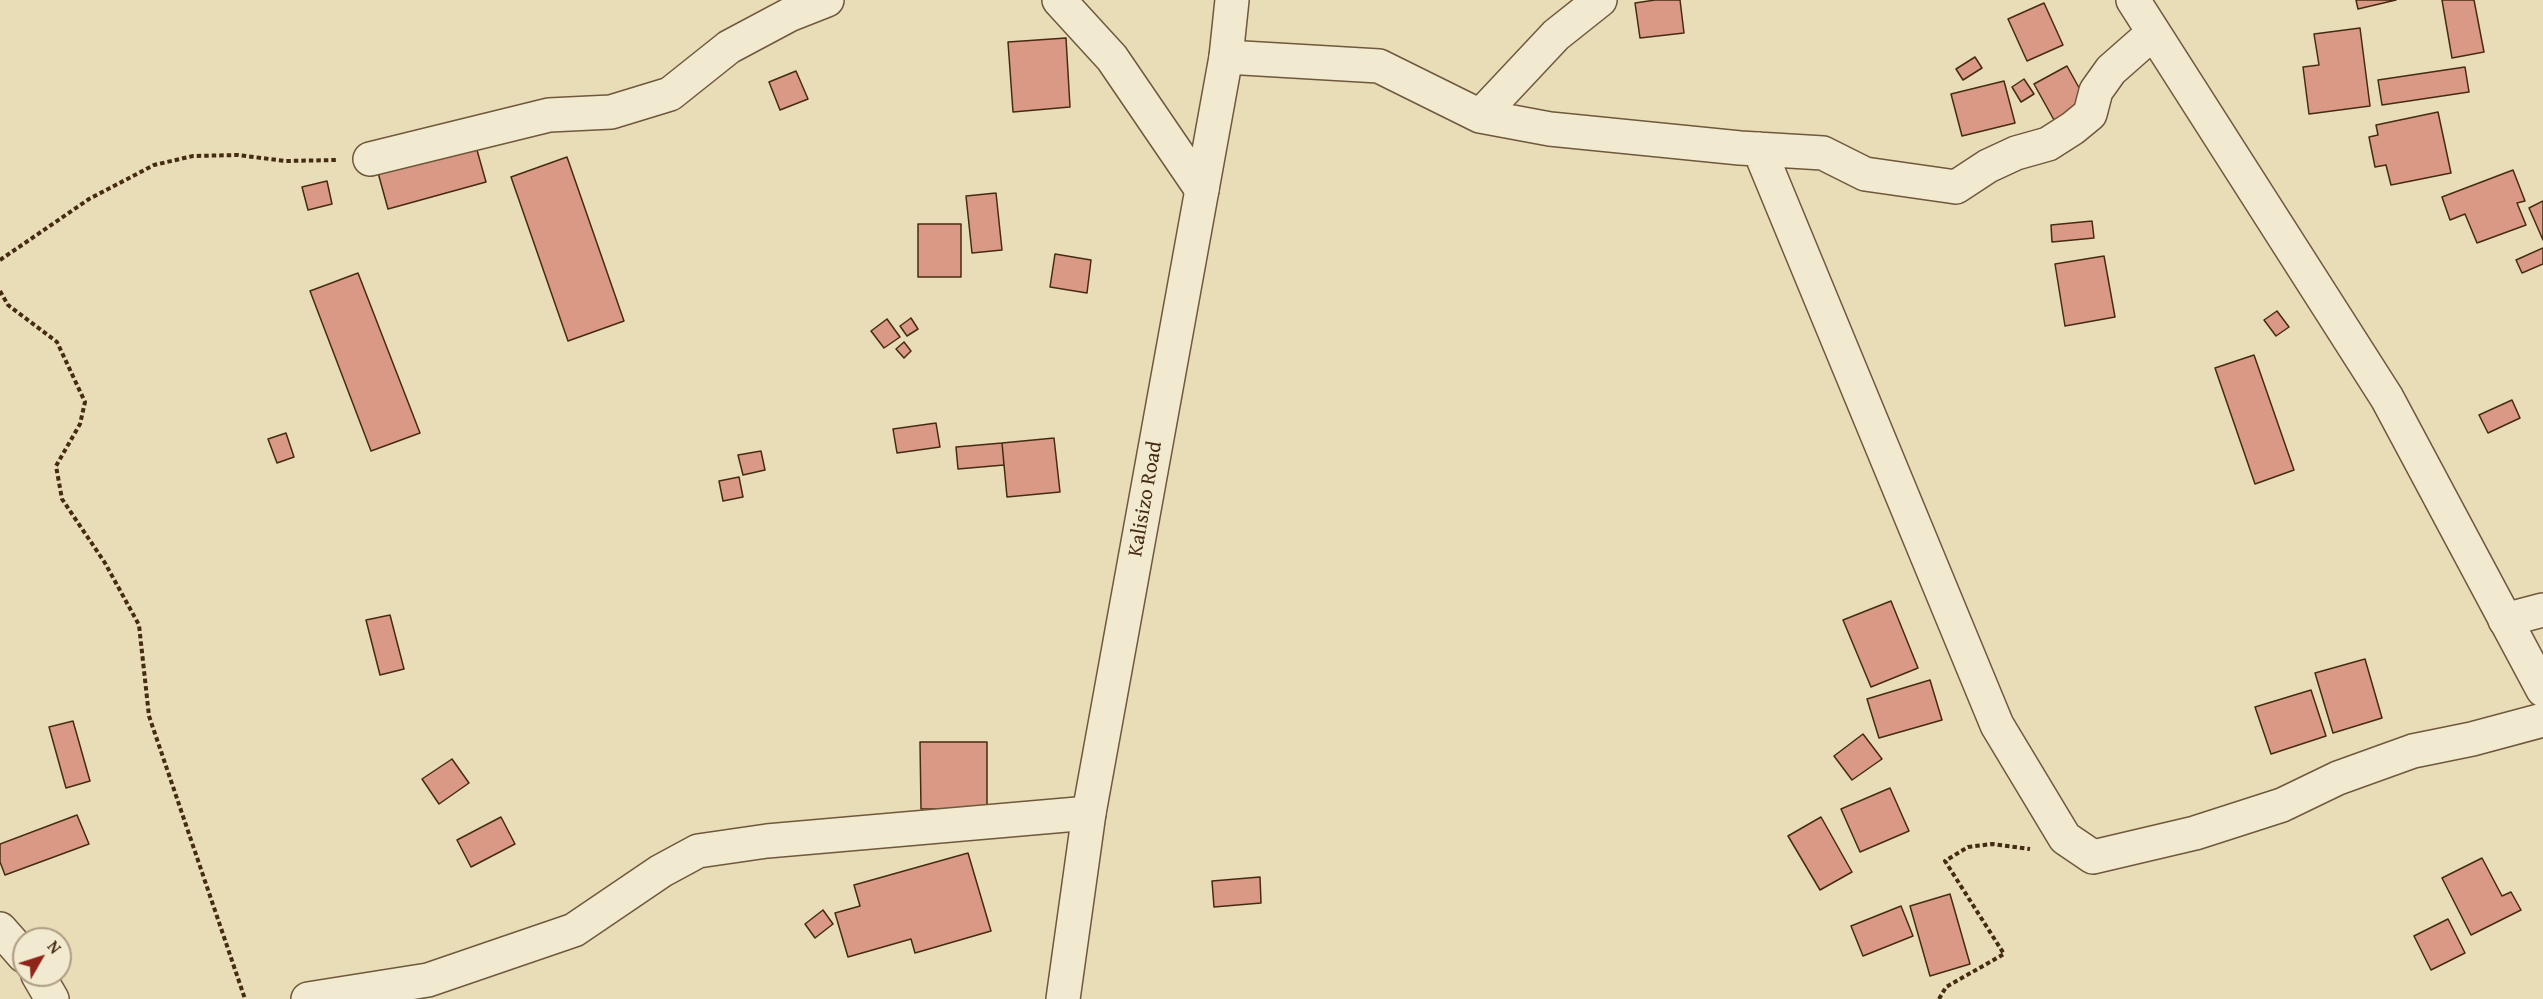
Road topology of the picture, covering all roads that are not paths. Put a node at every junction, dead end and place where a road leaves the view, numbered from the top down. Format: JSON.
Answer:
{"nodes":[{"id":1,"x":827,"y":0,"type":"edge"},
{"id":2,"x":1059,"y":0,"type":"edge"},
{"id":3,"x":1232,"y":0,"type":"edge"},
{"id":4,"x":1600,"y":0,"type":"edge"},
{"id":5,"x":2133,"y":0,"type":"edge"},
{"id":6,"x":2154,"y":33,"type":"junction"},
{"id":7,"x":1226,"y":57,"type":"junction"},
{"id":8,"x":1480,"y":116,"type":"junction"},
{"id":9,"x":1759,"y":149,"type":"junction"},
{"id":10,"x":370,"y":159,"type":"road end"},
{"id":11,"x":1202,"y":190,"type":"junction"},
{"id":12,"x":2543,"y":610,"type":"edge"},
{"id":13,"x":2505,"y":620,"type":"junction"},
{"id":14,"x":2543,"y":690,"type":"edge"},
{"id":15,"x":2543,"y":720,"type":"edge"},
{"id":16,"x":1089,"y":813,"type":"junction"},
{"id":17,"x":0,"y":929,"type":"edge"},
{"id":18,"x":12,"y":942,"type":"edge"},
{"id":19,"x":308,"y":999,"type":"edge"},
{"id":20,"x":1063,"y":999,"type":"edge"}],
"edges":[{"from":1,"to":10,"type":"street"},
{"from":2,"to":11,"type":"street"},
{"from":3,"to":7,"type":"street","name":"Kalisizo Road"},
{"from":4,"to":8,"type":"street"},
{"from":5,"to":6,"type":"street"},
{"from":6,"to":9,"type":"street"},
{"from":6,"to":13,"type":"street"},
{"from":7,"to":8,"type":"street"},
{"from":7,"to":11,"type":"street","name":"Kalisizo Road"},
{"from":8,"to":9,"type":"street"},
{"from":9,"to":15,"type":"street"},
{"from":11,"to":16,"type":"street","name":"Kalisizo Road"},
{"from":12,"to":13,"type":"street"},
{"from":13,"to":14,"type":"street"},
{"from":16,"to":19,"type":"street"},
{"from":16,"to":20,"type":"street","name":"Kalisizo Road"},
{"from":17,"to":18,"type":"street"}]}
